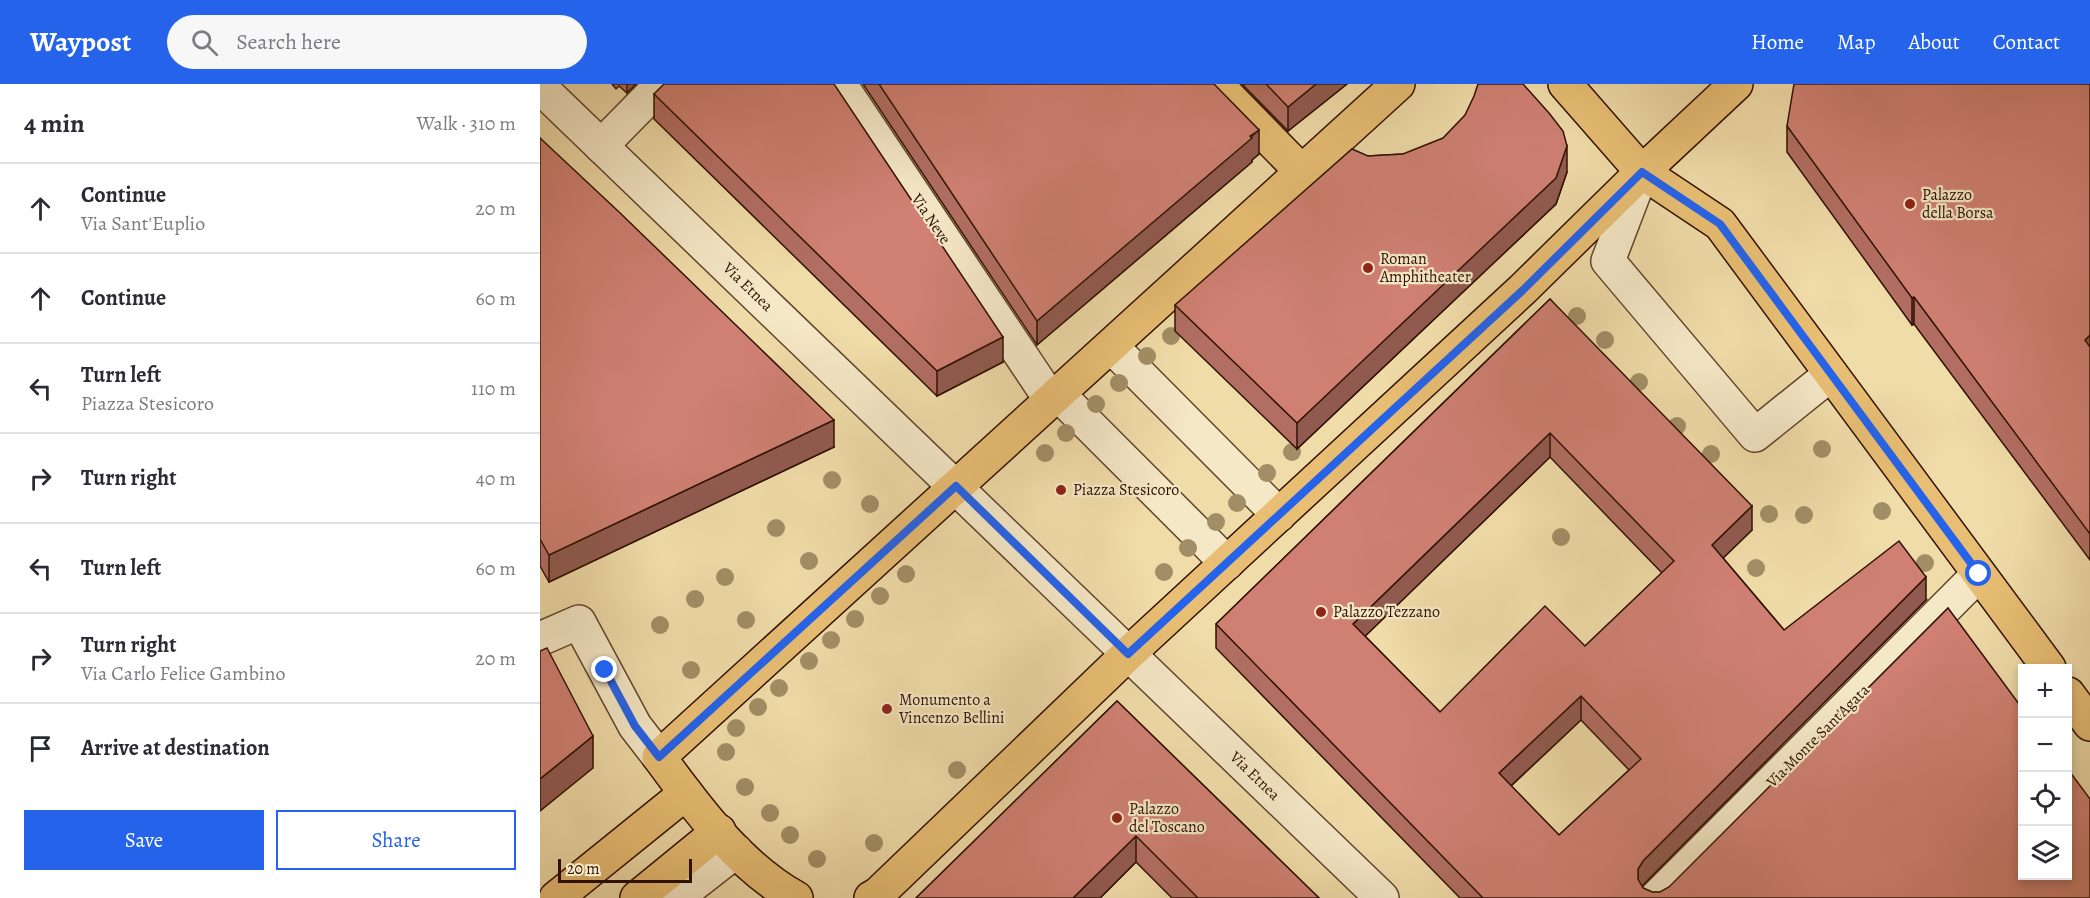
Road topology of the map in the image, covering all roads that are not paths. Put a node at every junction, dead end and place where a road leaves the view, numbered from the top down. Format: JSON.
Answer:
{"nodes":[{"id":1,"x":662,"y":84,"type":"edge"},
{"id":2,"x":840,"y":84,"type":"edge"},
{"id":3,"x":1216,"y":84,"type":"edge"},
{"id":4,"x":1398,"y":84,"type":"edge"},
{"id":5,"x":1565,"y":84,"type":"edge"},
{"id":6,"x":1736,"y":84,"type":"edge"},
{"id":7,"x":540,"y":87,"type":"edge"},
{"id":8,"x":601,"y":146,"type":"junction"},
{"id":9,"x":1302,"y":172,"type":"junction"},
{"id":10,"x":1642,"y":172,"type":"junction"},
{"id":11,"x":1111,"y":346,"type":"junction"},
{"id":12,"x":1831,"y":374,"type":"junction"},
{"id":13,"x":1055,"y":397,"type":"junction"},
{"id":14,"x":956,"y":486,"type":"junction"},
{"id":15,"x":1279,"y":515,"type":"junction"},
{"id":16,"x":1227,"y":563,"type":"junction"},
{"id":17,"x":1979,"y":574,"type":"junction"},
{"id":18,"x":540,"y":639,"type":"edge"},
{"id":19,"x":1128,"y":654,"type":"junction"},
{"id":20,"x":2045,"y":664,"type":"edge"},
{"id":21,"x":2072,"y":701,"type":"edge"},
{"id":22,"x":2090,"y":724,"type":"edge"},
{"id":23,"x":659,"y":757,"type":"junction"},
{"id":24,"x":686,"y":793,"type":"junction"},
{"id":25,"x":728,"y":841,"type":"junction"},
{"id":26,"x":556,"y":898,"type":"edge"},
{"id":27,"x":637,"y":898,"type":"edge"},
{"id":28,"x":676,"y":898,"type":"edge"},
{"id":29,"x":796,"y":898,"type":"edge"},
{"id":30,"x":871,"y":898,"type":"edge"},
{"id":31,"x":1382,"y":898,"type":"edge"},
{"id":32,"x":1656,"y":898,"type":"edge"}],
"edges":[{"from":1,"to":8,"type":"street"},
{"from":2,"to":13,"type":"street","name":"Via Neve"},
{"from":3,"to":9,"type":"main road"},
{"from":4,"to":9,"type":"main road"},
{"from":5,"to":10,"type":"main road"},
{"from":6,"to":10,"type":"main road"},
{"from":7,"to":8,"type":"street","name":"Via Etnea"},
{"from":8,"to":14,"type":"street","name":"Via Etnea"},
{"from":9,"to":11,"type":"main road"},
{"from":10,"to":12,"type":"main road"},
{"from":10,"to":12,"type":"street"},
{"from":10,"to":15,"type":"main road"},
{"from":11,"to":13,"type":"main road"},
{"from":11,"to":15,"type":"street"},
{"from":12,"to":17,"type":"main road"},
{"from":13,"to":14,"type":"main road"},
{"from":13,"to":16,"type":"street","name":"Via Neve"},
{"from":14,"to":19,"type":"street","name":"Via Etnea"},
{"from":14,"to":23,"type":"main road"},
{"from":15,"to":16,"type":"main road"},
{"from":16,"to":19,"type":"main road"},
{"from":17,"to":20,"type":"main road"},
{"from":17,"to":32,"type":"street","name":"Via Monte Sant'Agata"},
{"from":18,"to":23,"type":"street"},
{"from":19,"to":30,"type":"main road"},
{"from":19,"to":31,"type":"street","name":"Via Etnea"},
{"from":21,"to":22,"type":"main road"},
{"from":23,"to":24,"type":"main road"},
{"from":24,"to":25,"type":"main road"},
{"from":24,"to":26,"type":"main road"},
{"from":25,"to":27,"type":"main road"},
{"from":25,"to":28,"type":"street"},
{"from":25,"to":29,"type":"main road"}]}
